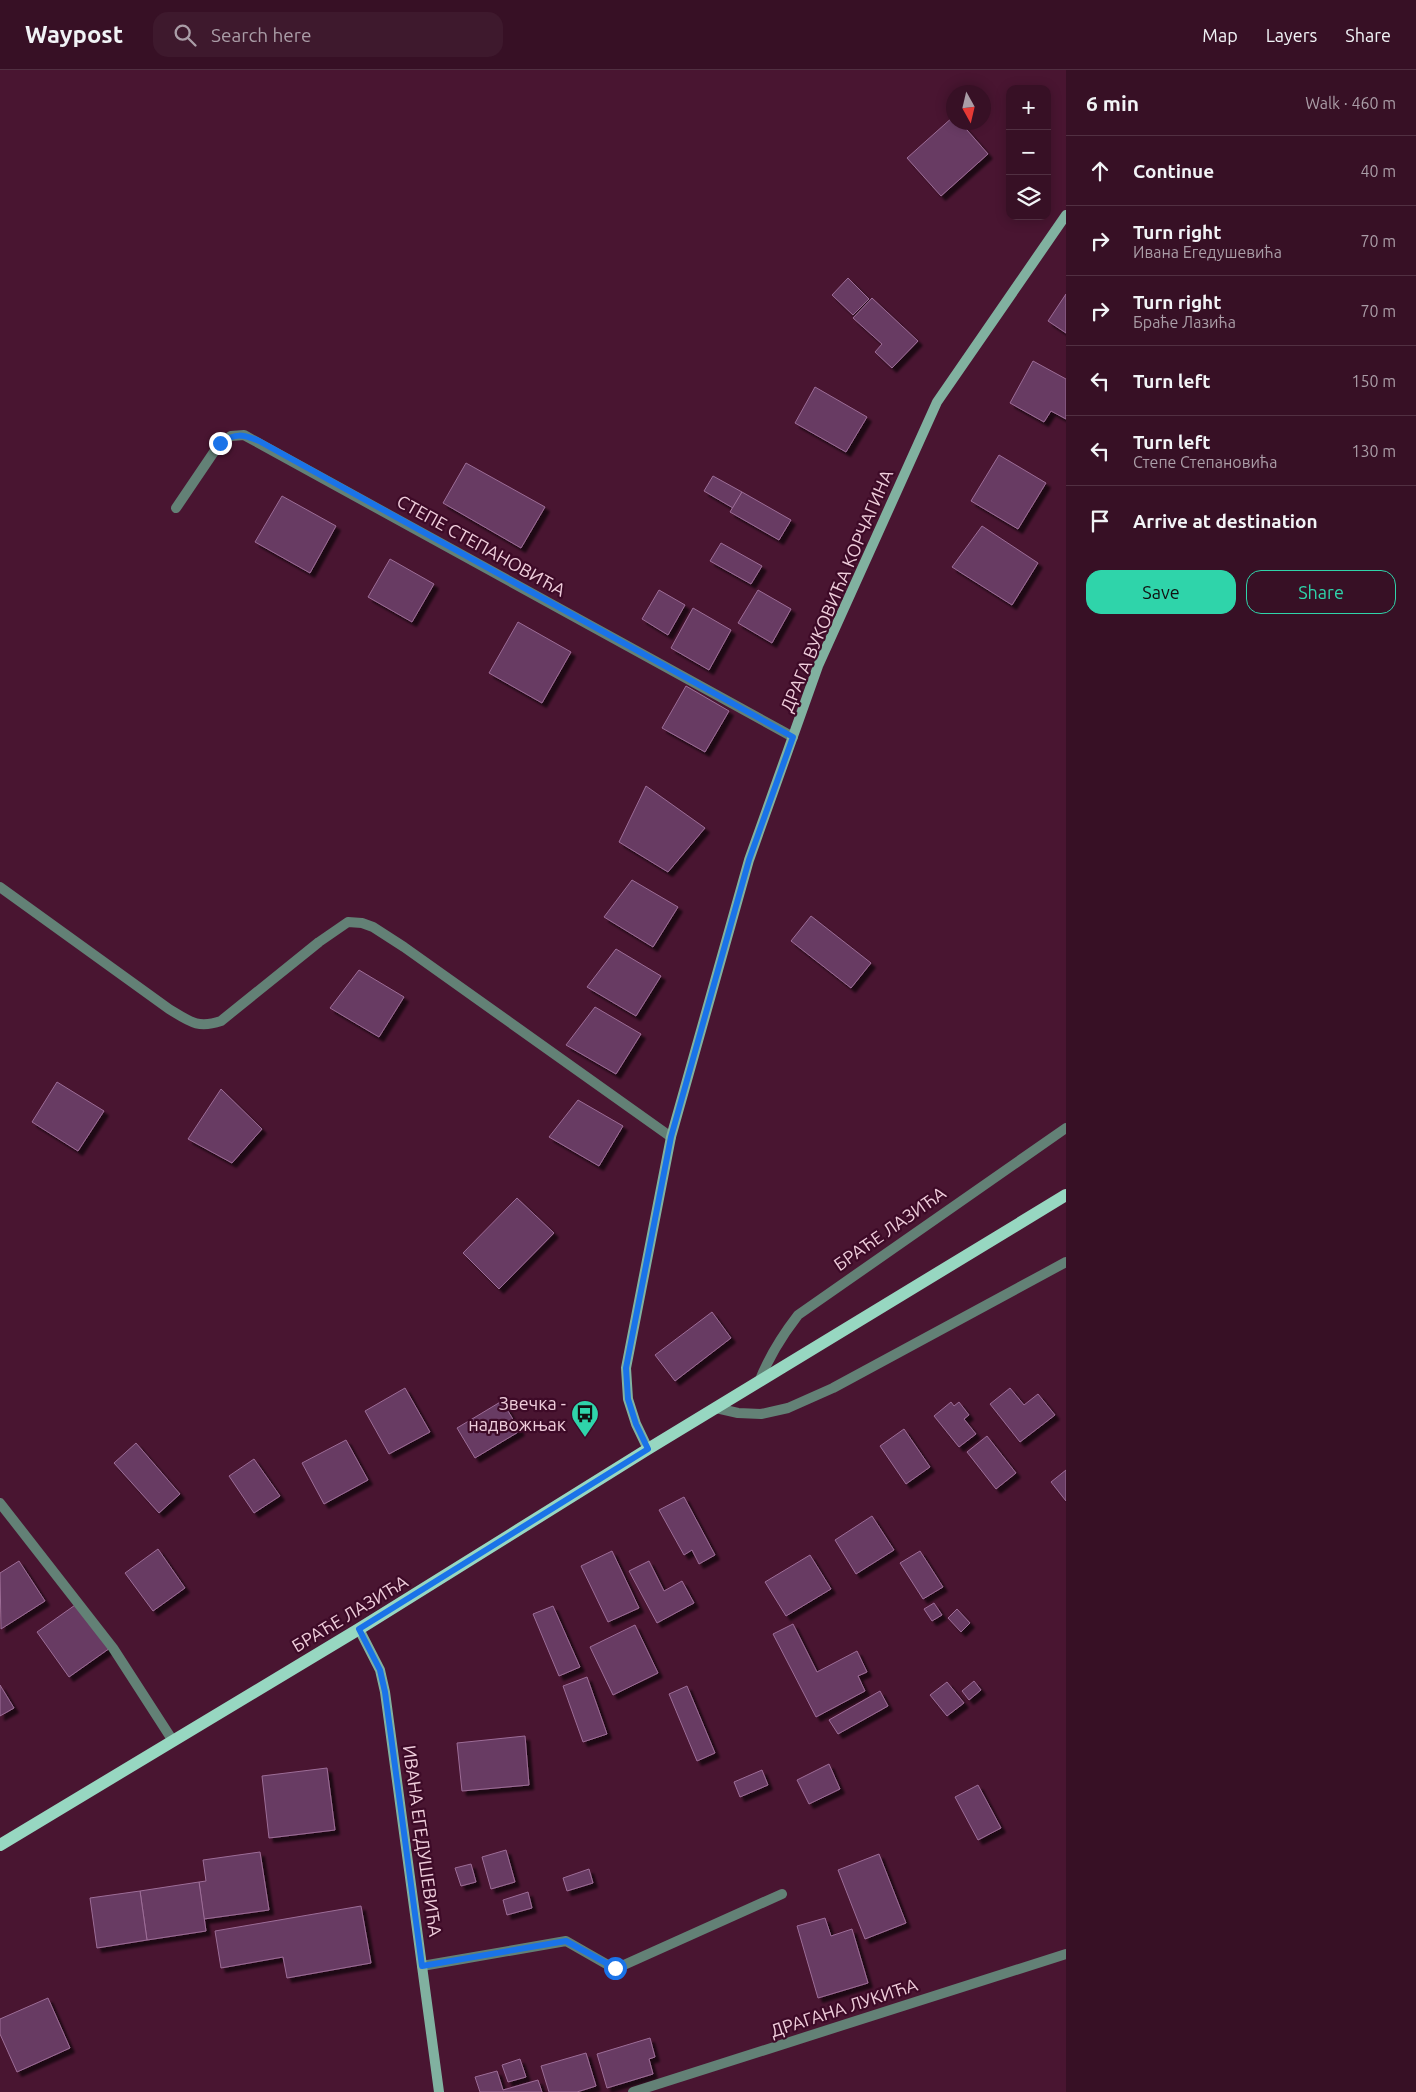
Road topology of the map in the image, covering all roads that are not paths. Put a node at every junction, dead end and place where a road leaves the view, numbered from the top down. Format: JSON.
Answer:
{"nodes":[{"id":1,"x":1066,"y":215,"type":"edge"},
{"id":2,"x":176,"y":508,"type":"dead end"},
{"id":3,"x":793,"y":737,"type":"junction"},
{"id":4,"x":0,"y":886,"type":"edge"},
{"id":5,"x":1066,"y":1128,"type":"edge"},
{"id":6,"x":671,"y":1137,"type":"junction"},
{"id":7,"x":1066,"y":1195,"type":"edge"},
{"id":8,"x":1066,"y":1262,"type":"edge"},
{"id":9,"x":759,"y":1382,"type":"junction"},
{"id":10,"x":716,"y":1408,"type":"junction"},
{"id":11,"x":648,"y":1449,"type":"junction"},
{"id":12,"x":0,"y":1503,"type":"edge"},
{"id":13,"x":359,"y":1629,"type":"junction"},
{"id":14,"x":174,"y":1740,"type":"junction"},
{"id":15,"x":0,"y":1845,"type":"edge"},
{"id":16,"x":782,"y":1894,"type":"dead end"},
{"id":17,"x":1066,"y":1954,"type":"edge"},
{"id":18,"x":422,"y":1966,"type":"junction"},
{"id":19,"x":439,"y":2092,"type":"edge"},
{"id":20,"x":633,"y":2092,"type":"edge"}],
"edges":[{"from":1,"to":3,"type":"street","name":"ДРАГА ВУКОВИЋА КОРЧАГИНА"},
{"from":2,"to":3,"type":"street","name":"СТЕПЕ СТЕПАНОВИЋА"},
{"from":3,"to":6,"type":"street","name":"ДРАГА ВУКОВИЋА КОРЧАГИНА"},
{"from":4,"to":6,"type":"street"},
{"from":5,"to":9,"type":"street","name":"БРАЋЕ ЛАЗИЋА"},
{"from":6,"to":11,"type":"street","name":"ДРАГА ВУКОВИЋА КОРЧАГИНА"},
{"from":7,"to":9,"type":"main road","name":"БРАЋЕ ЛАЗИЋА"},
{"from":8,"to":10,"type":"street"},
{"from":9,"to":10,"type":"main road","name":"БРАЋЕ ЛАЗИЋА"},
{"from":10,"to":11,"type":"main road","name":"БРАЋЕ ЛАЗИЋА"},
{"from":11,"to":13,"type":"main road","name":"БРАЋЕ ЛАЗИЋА"},
{"from":12,"to":14,"type":"street"},
{"from":13,"to":14,"type":"main road","name":"БРАЋЕ ЛАЗИЋА"},
{"from":13,"to":18,"type":"street","name":"ИВАНА ЕГЕДУШЕВИЋА"},
{"from":14,"to":15,"type":"main road","name":"БРАЋЕ ЛАЗИЋА"},
{"from":16,"to":18,"type":"street"},
{"from":17,"to":20,"type":"street","name":"ДРАГАНА ЛУКИЋА"},
{"from":18,"to":19,"type":"street","name":"ИВАНА ЕГЕДУШЕВИЋА"}]}
